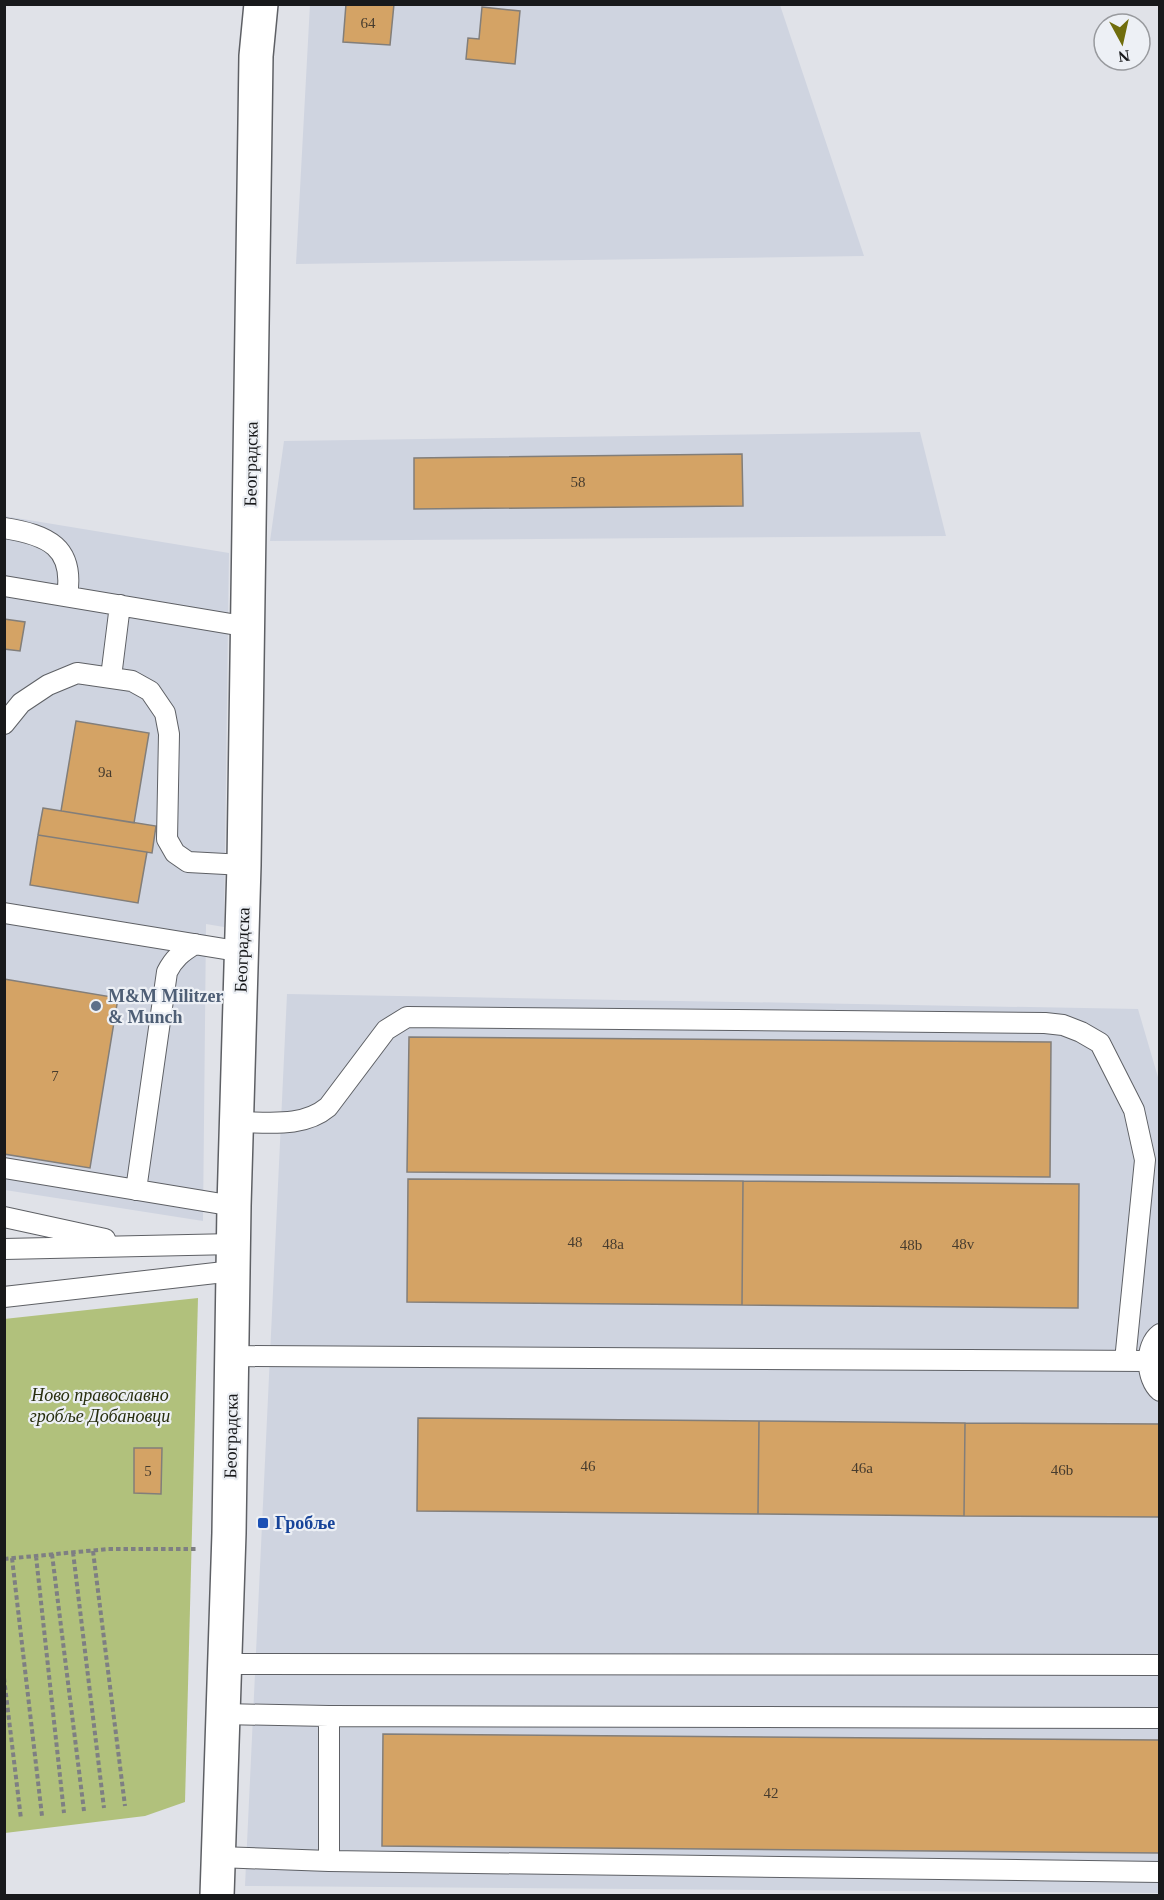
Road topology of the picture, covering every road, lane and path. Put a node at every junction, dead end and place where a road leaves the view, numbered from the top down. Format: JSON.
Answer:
{"nodes":[{"id":1,"x":261,"y":4,"type":"edge"},
{"id":2,"x":4,"y":528,"type":"edge"},
{"id":3,"x":4,"y":586,"type":"edge"},
{"id":4,"x":68,"y":596,"type":"junction"},
{"id":5,"x":120,"y":605,"type":"junction"},
{"id":6,"x":249,"y":627,"type":"junction"},
{"id":7,"x":111,"y":677,"type":"junction"},
{"id":8,"x":4,"y":724,"type":"edge"},
{"id":9,"x":244,"y":865,"type":"junction"},
{"id":10,"x":4,"y":913,"type":"edge"},
{"id":11,"x":195,"y":944,"type":"junction"},
{"id":12,"x":243,"y":952,"type":"junction"},
{"id":13,"x":237,"y":1122,"type":"junction"},
{"id":14,"x":4,"y":1168,"type":"edge"},
{"id":15,"x":136,"y":1190,"type":"junction"},
{"id":16,"x":234,"y":1206,"type":"junction"},
{"id":17,"x":4,"y":1217,"type":"edge"},
{"id":18,"x":4,"y":1235,"type":"edge"},
{"id":19,"x":136,"y":1246,"type":"junction"},
{"id":20,"x":30,"y":1247,"type":"junction"},
{"id":21,"x":4,"y":1249,"type":"edge"},
{"id":22,"x":233,"y":1258,"type":"junction"},
{"id":23,"x":4,"y":1297,"type":"edge"},
{"id":24,"x":1160,"y":1334,"type":"edge"},
{"id":25,"x":232,"y":1356,"type":"junction"},
{"id":26,"x":1125,"y":1361,"type":"junction"},
{"id":27,"x":1148,"y":1361,"type":"junction"},
{"id":28,"x":1160,"y":1391,"type":"edge"},
{"id":29,"x":228,"y":1549,"type":"junction"},
{"id":30,"x":93,"y":1551,"type":"junction"},
{"id":31,"x":73,"y":1552,"type":"junction"},
{"id":32,"x":52,"y":1554,"type":"junction"},
{"id":33,"x":36,"y":1556,"type":"junction"},
{"id":34,"x":12,"y":1558,"type":"junction"},
{"id":35,"x":4,"y":1559,"type":"edge"},
{"id":36,"x":225,"y":1664,"type":"junction"},
{"id":37,"x":1160,"y":1665,"type":"edge"},
{"id":38,"x":4,"y":1678,"type":"edge"},
{"id":39,"x":222,"y":1714,"type":"junction"},
{"id":40,"x":329,"y":1716,"type":"junction"},
{"id":41,"x":1160,"y":1718,"type":"edge"},
{"id":42,"x":125,"y":1806,"type":"dead end"},
{"id":43,"x":104,"y":1808,"type":"dead end"},
{"id":44,"x":84,"y":1811,"type":"dead end"},
{"id":45,"x":64,"y":1813,"type":"dead end"},
{"id":46,"x":42,"y":1816,"type":"dead end"},
{"id":47,"x":21,"y":1819,"type":"dead end"},
{"id":48,"x":218,"y":1857,"type":"junction"},
{"id":49,"x":329,"y":1861,"type":"junction"},
{"id":50,"x":1160,"y":1872,"type":"edge"},
{"id":51,"x":217,"y":1896,"type":"edge"}],
"edges":[{"from":1,"to":6,"type":"street","name":"Београдска"},
{"from":2,"to":4,"type":"lane"},
{"from":3,"to":4,"type":"lane"},
{"from":4,"to":5,"type":"lane"},
{"from":5,"to":6,"type":"lane"},
{"from":5,"to":7,"type":"lane"},
{"from":6,"to":9,"type":"street","name":"Београдска"},
{"from":7,"to":8,"type":"lane"},
{"from":7,"to":9,"type":"lane"},
{"from":9,"to":12,"type":"street","name":"Београдска"},
{"from":10,"to":11,"type":"lane"},
{"from":11,"to":12,"type":"lane"},
{"from":11,"to":15,"type":"lane"},
{"from":12,"to":13,"type":"street","name":"Београдска"},
{"from":13,"to":16,"type":"street","name":"Београдска"},
{"from":13,"to":26,"type":"lane"},
{"from":14,"to":15,"type":"lane"},
{"from":15,"to":16,"type":"lane"},
{"from":16,"to":22,"type":"street","name":"Београдска"},
{"from":17,"to":19,"type":"lane"},
{"from":18,"to":20,"type":"lane"},
{"from":19,"to":20,"type":"lane"},
{"from":19,"to":22,"type":"lane"},
{"from":20,"to":21,"type":"lane"},
{"from":22,"to":23,"type":"lane"},
{"from":22,"to":25,"type":"street","name":"Београдска"},
{"from":24,"to":27,"type":"lane"},
{"from":25,"to":26,"type":"lane"},
{"from":25,"to":29,"type":"street","name":"Београдска"},
{"from":26,"to":27,"type":"lane"},
{"from":27,"to":28,"type":"lane"},
{"from":29,"to":30,"type":"path"},
{"from":29,"to":36,"type":"street","name":"Београдска"},
{"from":30,"to":31,"type":"path"},
{"from":30,"to":42,"type":"path"},
{"from":31,"to":32,"type":"path"},
{"from":31,"to":43,"type":"path"},
{"from":32,"to":33,"type":"path"},
{"from":32,"to":44,"type":"path"},
{"from":33,"to":34,"type":"path"},
{"from":33,"to":45,"type":"path"},
{"from":34,"to":35,"type":"path"},
{"from":34,"to":46,"type":"path"},
{"from":36,"to":37,"type":"lane"},
{"from":36,"to":39,"type":"street","name":"Београдска"},
{"from":38,"to":47,"type":"path"},
{"from":39,"to":40,"type":"lane"},
{"from":39,"to":48,"type":"street","name":"Београдска"},
{"from":40,"to":41,"type":"lane"},
{"from":40,"to":49,"type":"lane"},
{"from":48,"to":49,"type":"lane"},
{"from":48,"to":51,"type":"street","name":"Београдска"},
{"from":49,"to":50,"type":"lane"}]}
